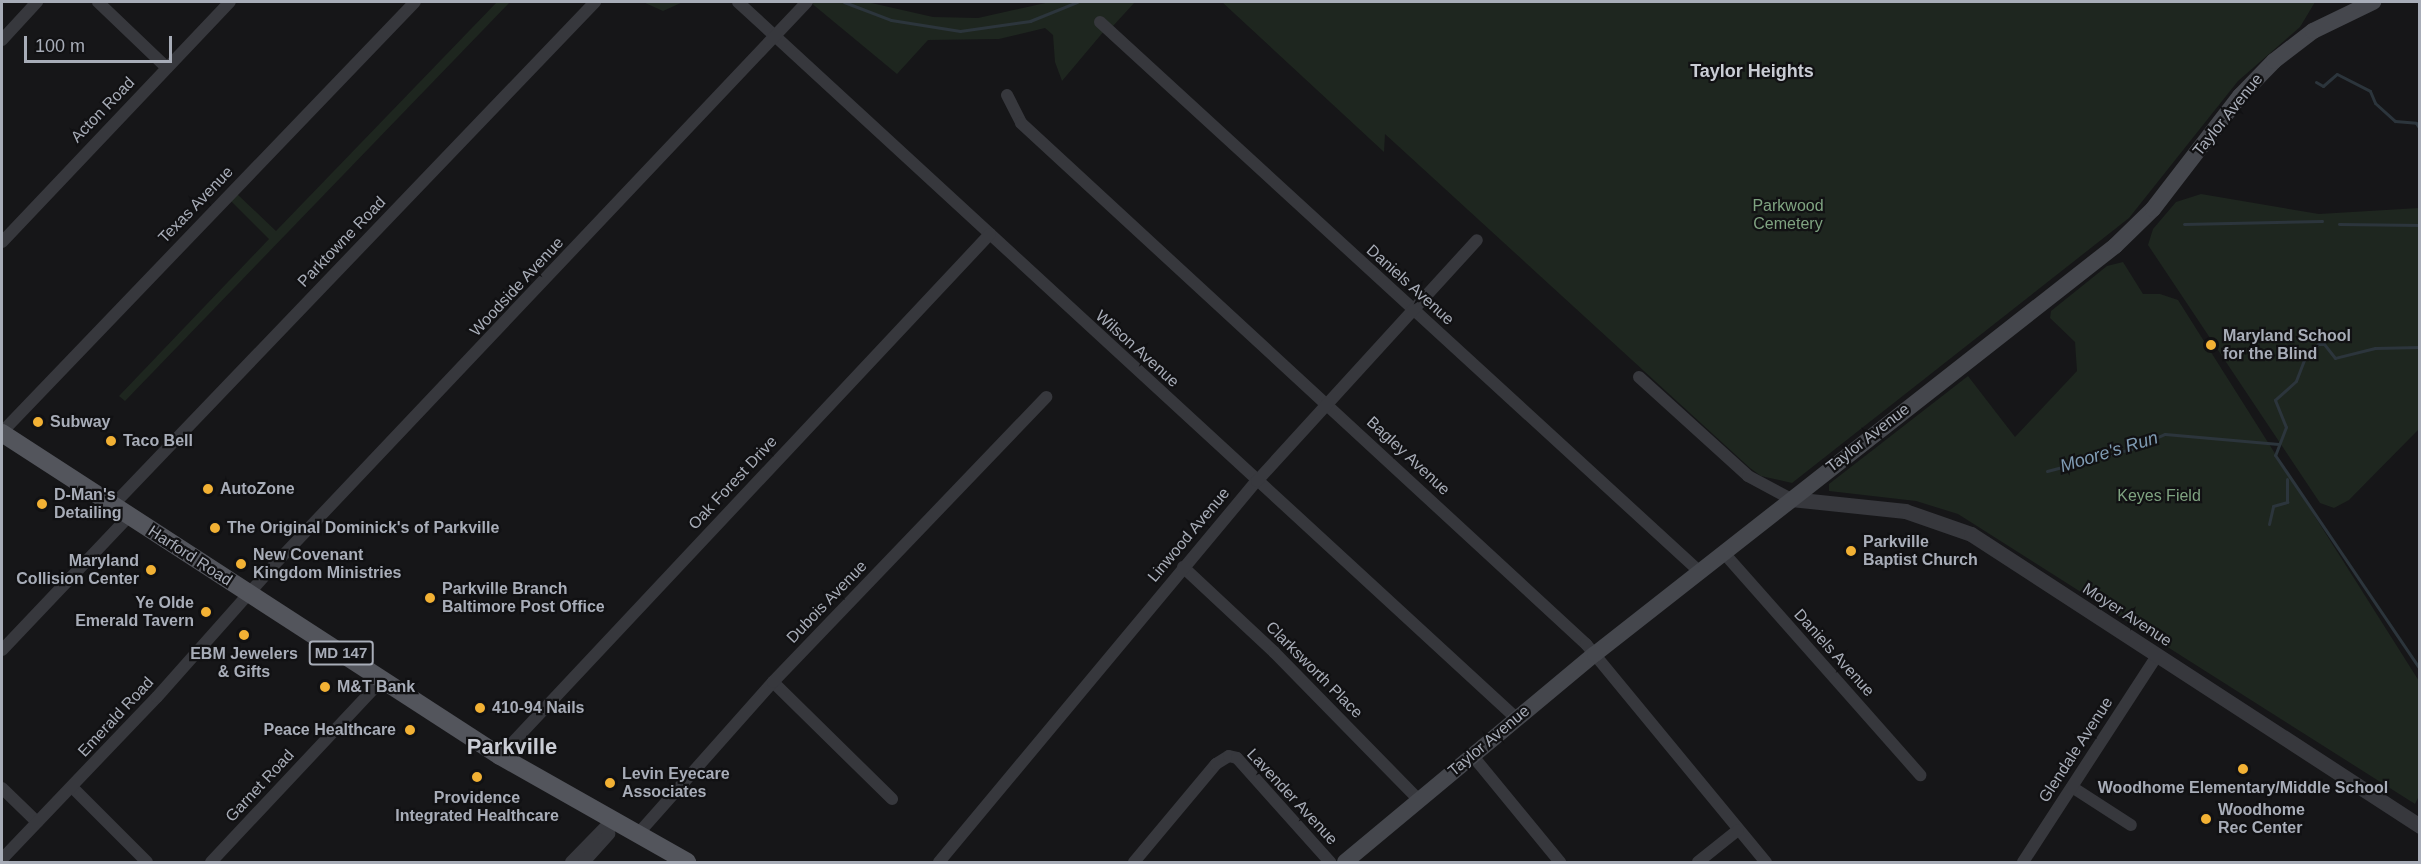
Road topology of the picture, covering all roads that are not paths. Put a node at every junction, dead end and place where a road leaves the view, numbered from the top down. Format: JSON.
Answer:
{"nodes":[{"id":1,"x":37,"y":2,"type":"edge"},
{"id":2,"x":98,"y":2,"type":"edge"},
{"id":3,"x":230,"y":2,"type":"edge"},
{"id":4,"x":415,"y":2,"type":"edge"},
{"id":5,"x":595,"y":2,"type":"edge"},
{"id":6,"x":738,"y":2,"type":"edge"},
{"id":7,"x":807,"y":2,"type":"edge"},
{"id":8,"x":2368,"y":3,"type":"edge"},
{"id":9,"x":1100,"y":22,"type":"dead end"},
{"id":10,"x":776,"y":37,"type":"junction"},
{"id":11,"x":2,"y":40,"type":"edge"},
{"id":12,"x":167,"y":68,"type":"junction"},
{"id":13,"x":1007,"y":95,"type":"dead end"},
{"id":14,"x":990,"y":234,"type":"junction"},
{"id":15,"x":1478,"y":240,"type":"dead end"},
{"id":16,"x":2,"y":242,"type":"edge"},
{"id":17,"x":1413,"y":310,"type":"junction"},
{"id":18,"x":1639,"y":377,"type":"dead end"},
{"id":19,"x":1046,"y":397,"type":"dead end"},
{"id":20,"x":1328,"y":404,"type":"junction"},
{"id":21,"x":2,"y":433,"type":"edge"},
{"id":22,"x":1257,"y":481,"type":"junction"},
{"id":23,"x":1791,"y":499,"type":"junction"},
{"id":24,"x":112,"y":505,"type":"junction"},
{"id":25,"x":129,"y":516,"type":"junction"},
{"id":26,"x":1723,"y":552,"type":"junction"},
{"id":27,"x":1183,"y":567,"type":"junction"},
{"id":28,"x":1699,"y":571,"type":"junction"},
{"id":29,"x":250,"y":595,"type":"junction"},
{"id":30,"x":2,"y":650,"type":"edge"},
{"id":31,"x":1594,"y":654,"type":"junction"},
{"id":32,"x":2157,"y":656,"type":"junction"},
{"id":33,"x":382,"y":680,"type":"junction"},
{"id":34,"x":773,"y":682,"type":"junction"},
{"id":35,"x":1516,"y":718,"type":"junction"},
{"id":36,"x":1472,"y":755,"type":"junction"},
{"id":37,"x":500,"y":756,"type":"junction"},
{"id":38,"x":1920,"y":775,"type":"dead end"},
{"id":39,"x":72,"y":787,"type":"junction"},
{"id":40,"x":2072,"y":787,"type":"junction"},
{"id":41,"x":2,"y":788,"type":"edge"},
{"id":42,"x":892,"y":799,"type":"dead end"},
{"id":43,"x":1419,"y":800,"type":"junction"},
{"id":44,"x":37,"y":822,"type":"junction"},
{"id":45,"x":614,"y":823,"type":"junction"},
{"id":46,"x":2131,"y":825,"type":"dead end"},
{"id":47,"x":2420,"y":826,"type":"edge"},
{"id":48,"x":1738,"y":830,"type":"junction"},
{"id":49,"x":637,"y":835,"type":"junction"},
{"id":50,"x":2,"y":859,"type":"edge"},
{"id":51,"x":147,"y":862,"type":"edge"},
{"id":52,"x":211,"y":862,"type":"edge"},
{"id":53,"x":571,"y":862,"type":"edge"},
{"id":54,"x":584,"y":862,"type":"edge"},
{"id":55,"x":687,"y":862,"type":"edge"},
{"id":56,"x":939,"y":862,"type":"edge"},
{"id":57,"x":1134,"y":862,"type":"edge"},
{"id":58,"x":1330,"y":862,"type":"edge"},
{"id":59,"x":1346,"y":862,"type":"edge"},
{"id":60,"x":1560,"y":862,"type":"edge"},
{"id":61,"x":1698,"y":862,"type":"edge"},
{"id":62,"x":1766,"y":862,"type":"edge"},
{"id":63,"x":2023,"y":862,"type":"edge"}],
"edges":[{"from":1,"to":11,"type":"street"},
{"from":2,"to":12,"type":"street"},
{"from":3,"to":12,"type":"street","name":"Acton Road"},
{"from":4,"to":21,"type":"street","name":"Texas Avenue"},
{"from":5,"to":24,"type":"street","name":"Parktowne Road"},
{"from":6,"to":10,"type":"street","name":"Wilson Avenue"},
{"from":7,"to":10,"type":"street","name":"Woodside Avenue"},
{"from":8,"to":23,"type":"main road","name":"Taylor Avenue"},
{"from":9,"to":17,"type":"street","name":"Daniels Avenue"},
{"from":10,"to":14,"type":"street","name":"Wilson Avenue"},
{"from":10,"to":29,"type":"street","name":"Woodside Avenue"},
{"from":12,"to":16,"type":"street","name":"Acton Road"},
{"from":13,"to":20,"type":"street","name":"Bagley Avenue"},
{"from":14,"to":22,"type":"street","name":"Wilson Avenue"},
{"from":14,"to":37,"type":"street","name":"Oak Forest Drive"},
{"from":15,"to":17,"type":"street","name":"Linwood Avenue"},
{"from":17,"to":20,"type":"street","name":"Linwood Avenue"},
{"from":17,"to":28,"type":"street","name":"Daniels Avenue"},
{"from":18,"to":23,"type":"street"},
{"from":19,"to":34,"type":"street","name":"Dubois Avenue"},
{"from":20,"to":22,"type":"street","name":"Linwood Avenue"},
{"from":20,"to":31,"type":"street","name":"Bagley Avenue"},
{"from":21,"to":24,"type":"main road","name":"Harford Road","number":"MD 147"},
{"from":22,"to":27,"type":"street","name":"Linwood Avenue"},
{"from":22,"to":35,"type":"street","name":"Wilson Avenue"},
{"from":23,"to":26,"type":"main road","name":"Taylor Avenue"},
{"from":23,"to":32,"type":"street","name":"Moyer Avenue"},
{"from":24,"to":25,"type":"main road","name":"Harford Road","number":"MD 147"},
{"from":25,"to":29,"type":"main road","name":"Harford Road","number":"MD 147"},
{"from":25,"to":30,"type":"street"},
{"from":26,"to":28,"type":"main road","name":"Taylor Avenue"},
{"from":26,"to":38,"type":"street","name":"Daniels Avenue"},
{"from":27,"to":43,"type":"street","name":"Clarksworth Place"},
{"from":27,"to":56,"type":"street","name":"Linwood Avenue"},
{"from":28,"to":31,"type":"main road","name":"Taylor Avenue"},
{"from":29,"to":33,"type":"main road","name":"Harford Road","number":"MD 147"},
{"from":29,"to":39,"type":"street","name":"Emerald Road"},
{"from":31,"to":35,"type":"main road","name":"Taylor Avenue"},
{"from":31,"to":48,"type":"street","name":"Bagley Avenue"},
{"from":32,"to":40,"type":"street","name":"Glendale Avenue"},
{"from":32,"to":47,"type":"street","name":"Moyer Avenue"},
{"from":33,"to":37,"type":"main road","name":"Harford Road","number":"MD 147"},
{"from":33,"to":52,"type":"street","name":"Garnet Road"},
{"from":34,"to":42,"type":"street"},
{"from":34,"to":49,"type":"street","name":"Dubois Avenue"},
{"from":35,"to":36,"type":"main road","name":"Taylor Avenue"},
{"from":36,"to":43,"type":"main road","name":"Taylor Avenue"},
{"from":36,"to":60,"type":"street"},
{"from":37,"to":45,"type":"main road","name":"Harford Road","number":"MD 147"},
{"from":39,"to":44,"type":"street","name":"Emerald Road"},
{"from":39,"to":51,"type":"street"},
{"from":40,"to":46,"type":"street"},
{"from":40,"to":63,"type":"street","name":"Glendale Avenue"},
{"from":41,"to":44,"type":"street"},
{"from":43,"to":59,"type":"main road","name":"Taylor Avenue"},
{"from":44,"to":50,"type":"street","name":"Emerald Road"},
{"from":45,"to":49,"type":"main road","name":"Harford Road","number":"MD 147"},
{"from":45,"to":53,"type":"street"},
{"from":45,"to":54,"type":"street"},
{"from":48,"to":61,"type":"street"},
{"from":48,"to":62,"type":"street","name":"Bagley Avenue"},
{"from":49,"to":55,"type":"main road","name":"Harford Road","number":"MD 147"},
{"from":57,"to":58,"type":"street","name":"Lavender Avenue"}]}
